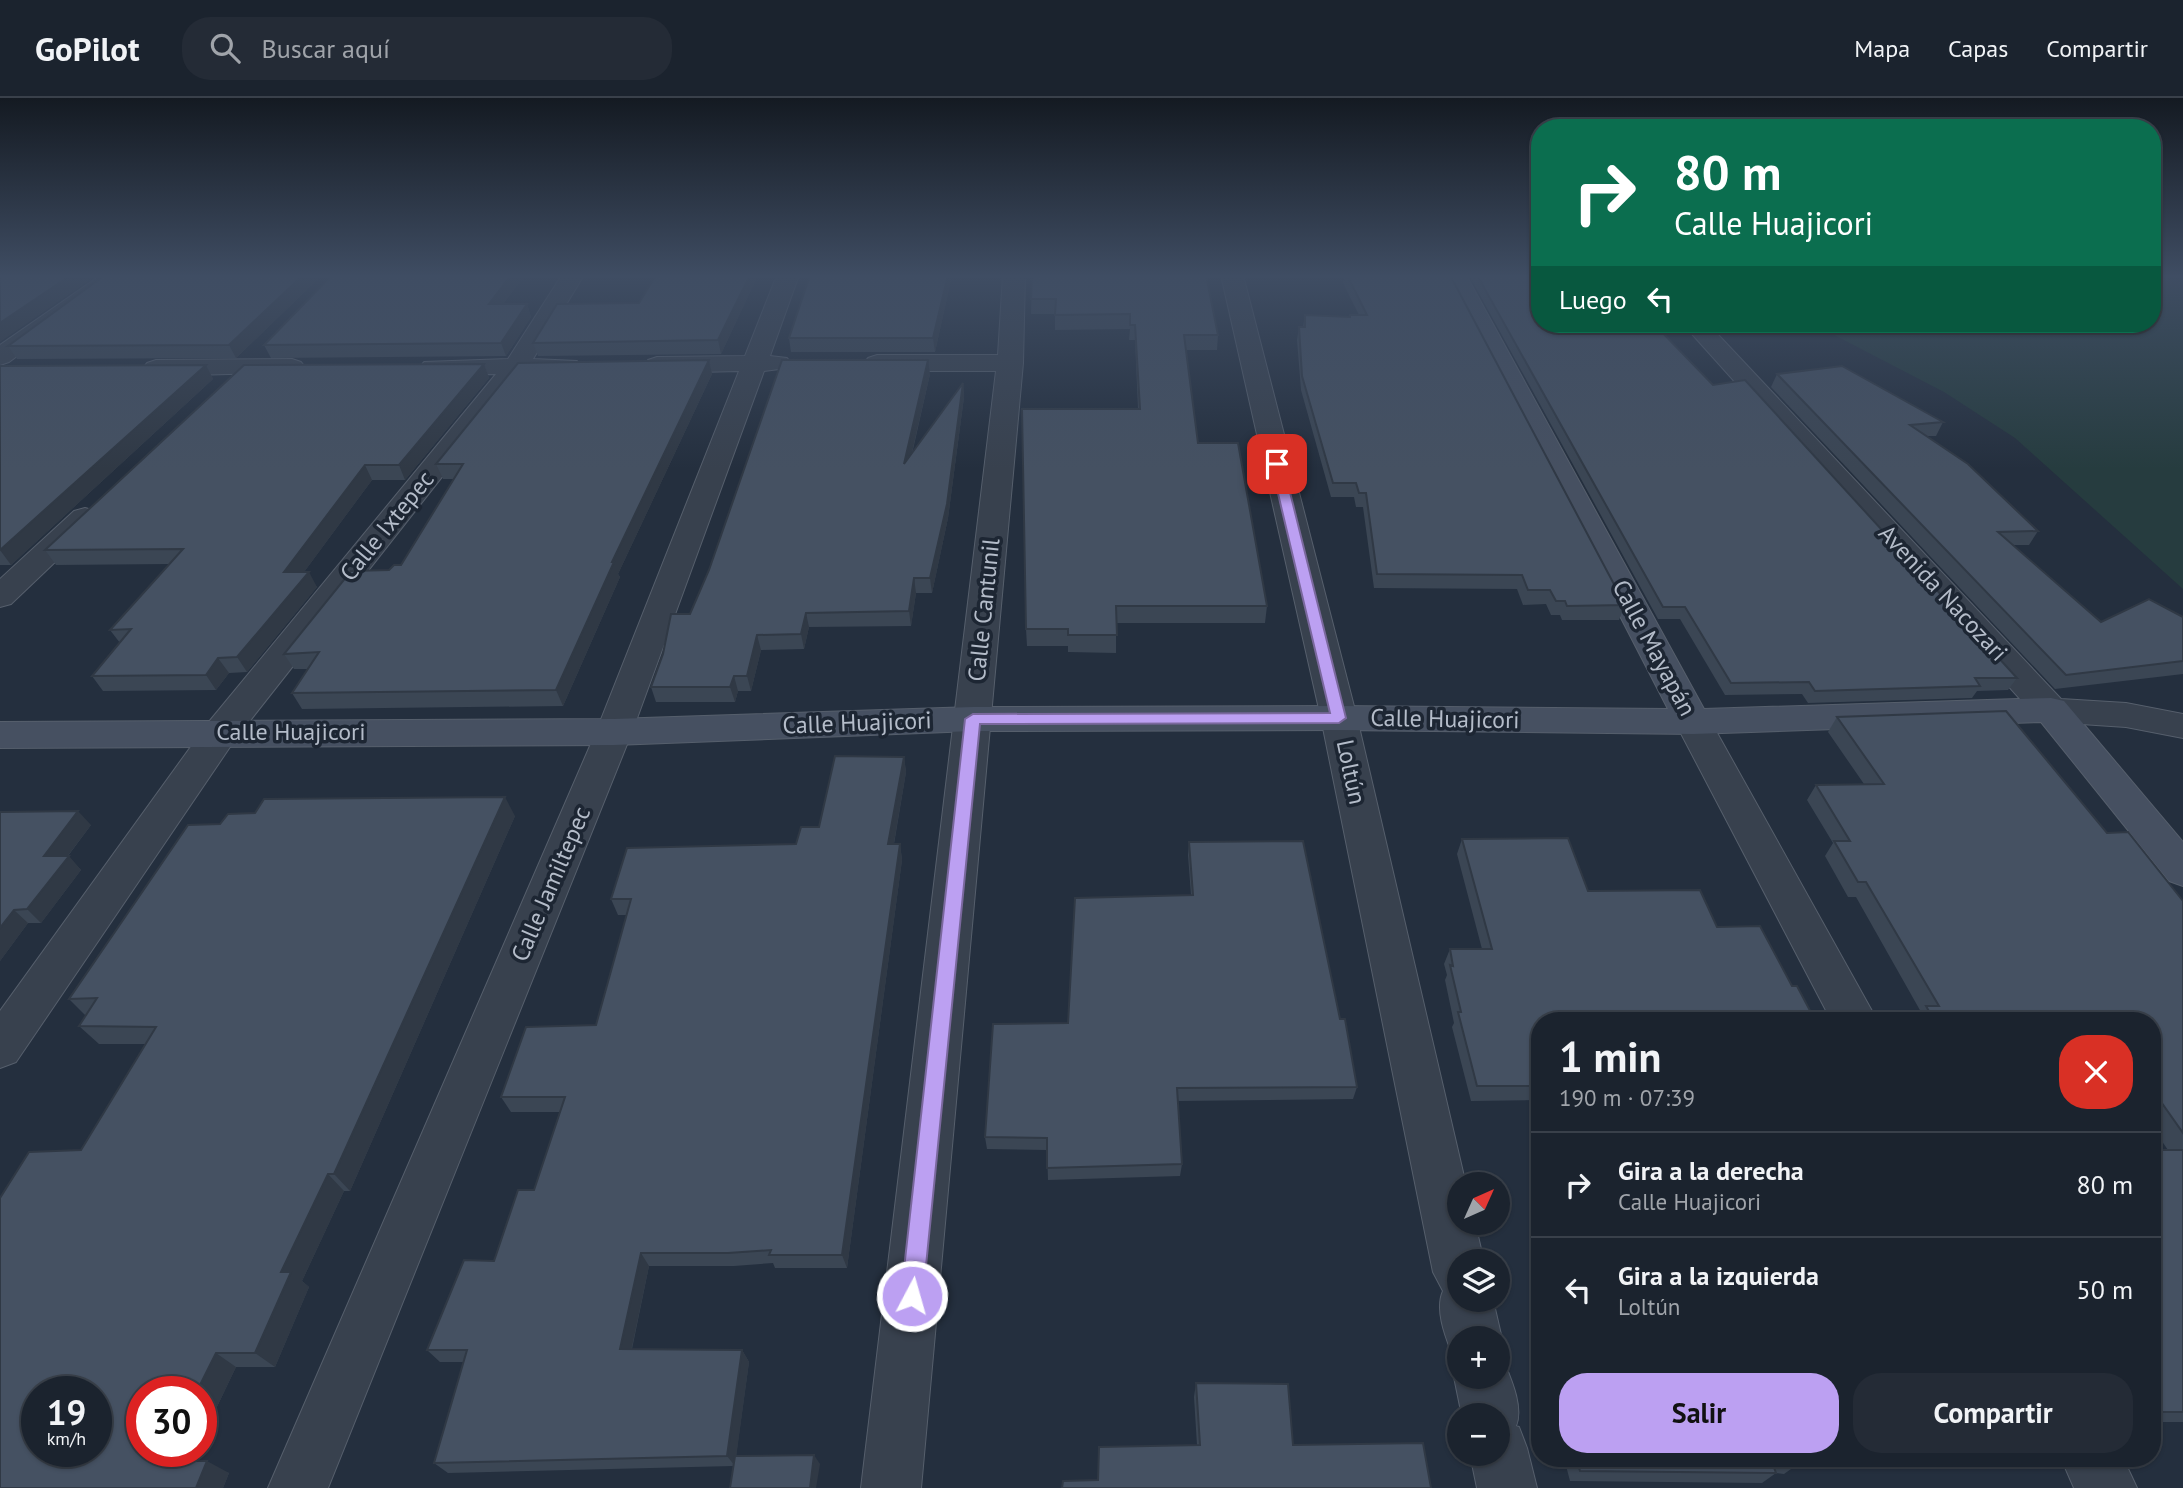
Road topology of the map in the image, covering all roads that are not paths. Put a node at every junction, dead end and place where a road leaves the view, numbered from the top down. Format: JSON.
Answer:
{"nodes":[{"id":1,"x":24,"y":340,"type":"edge"},
{"id":2,"x":271,"y":340,"type":"edge"},
{"id":3,"x":532,"y":340,"type":"edge"},
{"id":4,"x":764,"y":340,"type":"edge"},
{"id":5,"x":1011,"y":340,"type":"edge"},
{"id":6,"x":1248,"y":340,"type":"edge"},
{"id":7,"x":1490,"y":340,"type":"edge"},
{"id":8,"x":1710,"y":340,"type":"edge"},
{"id":9,"x":0,"y":357,"type":"edge"},
{"id":10,"x":756,"y":363,"type":"junction"},
{"id":11,"x":796,"y":363,"type":"edge"},
{"id":12,"x":850,"y":363,"type":"edge"},
{"id":13,"x":1010,"y":363,"type":"junction"},
{"id":14,"x":635,"y":365,"type":"edge"},
{"id":15,"x":595,"y":366,"type":"edge"},
{"id":16,"x":245,"y":367,"type":"junction"},
{"id":17,"x":313,"y":367,"type":"edge"},
{"id":18,"x":407,"y":367,"type":"edge"},
{"id":19,"x":515,"y":367,"type":"junction"},
{"id":20,"x":136,"y":368,"type":"edge"},
{"id":21,"x":27,"y":369,"type":"edge"},
{"id":22,"x":0,"y":370,"type":"edge"},
{"id":23,"x":215,"y":396,"type":"edge"},
{"id":24,"x":102,"y":501,"type":"edge"},
{"id":25,"x":0,"y":597,"type":"edge"},
{"id":26,"x":2051,"y":710,"type":"junction"},
{"id":27,"x":1339,"y":718,"type":"junction"},
{"id":28,"x":973,"y":719,"type":"junction"},
{"id":29,"x":1693,"y":722,"type":"junction"},
{"id":30,"x":2183,"y":726,"type":"edge"},
{"id":31,"x":221,"y":732,"type":"junction"},
{"id":32,"x":614,"y":732,"type":"junction"},
{"id":33,"x":0,"y":735,"type":"edge"},
{"id":34,"x":2183,"y":870,"type":"edge"},
{"id":35,"x":1850,"y":1012,"type":"edge"},
{"id":36,"x":0,"y":1048,"type":"edge"},
{"id":37,"x":1455,"y":1249,"type":"edge"},
{"id":38,"x":1502,"y":1466,"type":"edge"},
{"id":39,"x":2095,"y":1467,"type":"edge"},
{"id":40,"x":298,"y":1488,"type":"edge"},
{"id":41,"x":891,"y":1488,"type":"edge"},
{"id":42,"x":1507,"y":1488,"type":"edge"},
{"id":43,"x":2106,"y":1488,"type":"edge"}],
"edges":[{"from":1,"to":9,"type":"street"},
{"from":2,"to":16,"type":"street"},
{"from":3,"to":19,"type":"street","name":"Calle Ixtepec"},
{"from":4,"to":10,"type":"street","name":"Calle Jamiltepec"},
{"from":5,"to":13,"type":"street","name":"Calle Cantunil"},
{"from":6,"to":27,"type":"street","name":"Loltún"},
{"from":7,"to":29,"type":"street","name":"Calle Mayapán"},
{"from":8,"to":26,"type":"street","name":"Avenida Nacozari"},
{"from":10,"to":11,"type":"street"},
{"from":10,"to":14,"type":"street"},
{"from":10,"to":32,"type":"street","name":"Calle Jamiltepec"},
{"from":12,"to":13,"type":"street"},
{"from":13,"to":28,"type":"street","name":"Calle Cantunil"},
{"from":15,"to":19,"type":"street"},
{"from":16,"to":17,"type":"street"},
{"from":16,"to":20,"type":"street"},
{"from":16,"to":23,"type":"street"},
{"from":18,"to":19,"type":"street"},
{"from":19,"to":31,"type":"street","name":"Calle Ixtepec"},
{"from":21,"to":22,"type":"street"},
{"from":24,"to":25,"type":"street"},
{"from":26,"to":29,"type":"street","name":"Calle Huajicori"},
{"from":26,"to":30,"type":"street"},
{"from":26,"to":34,"type":"street","name":"Avenida Nacozari"},
{"from":27,"to":28,"type":"street","name":"Calle Huajicori"},
{"from":27,"to":29,"type":"street","name":"Calle Huajicori"},
{"from":27,"to":37,"type":"street","name":"Loltún"},
{"from":28,"to":32,"type":"street","name":"Calle Huajicori"},
{"from":28,"to":41,"type":"street","name":"Calle Cantunil"},
{"from":29,"to":35,"type":"street","name":"Calle Mayapán"},
{"from":31,"to":32,"type":"street","name":"Calle Huajicori"},
{"from":31,"to":33,"type":"street","name":"Calle Huajicori"},
{"from":31,"to":36,"type":"street","name":"Calle Ixtepec"},
{"from":32,"to":40,"type":"street","name":"Calle Jamiltepec"},
{"from":38,"to":42,"type":"street"},
{"from":39,"to":43,"type":"street"}]}
